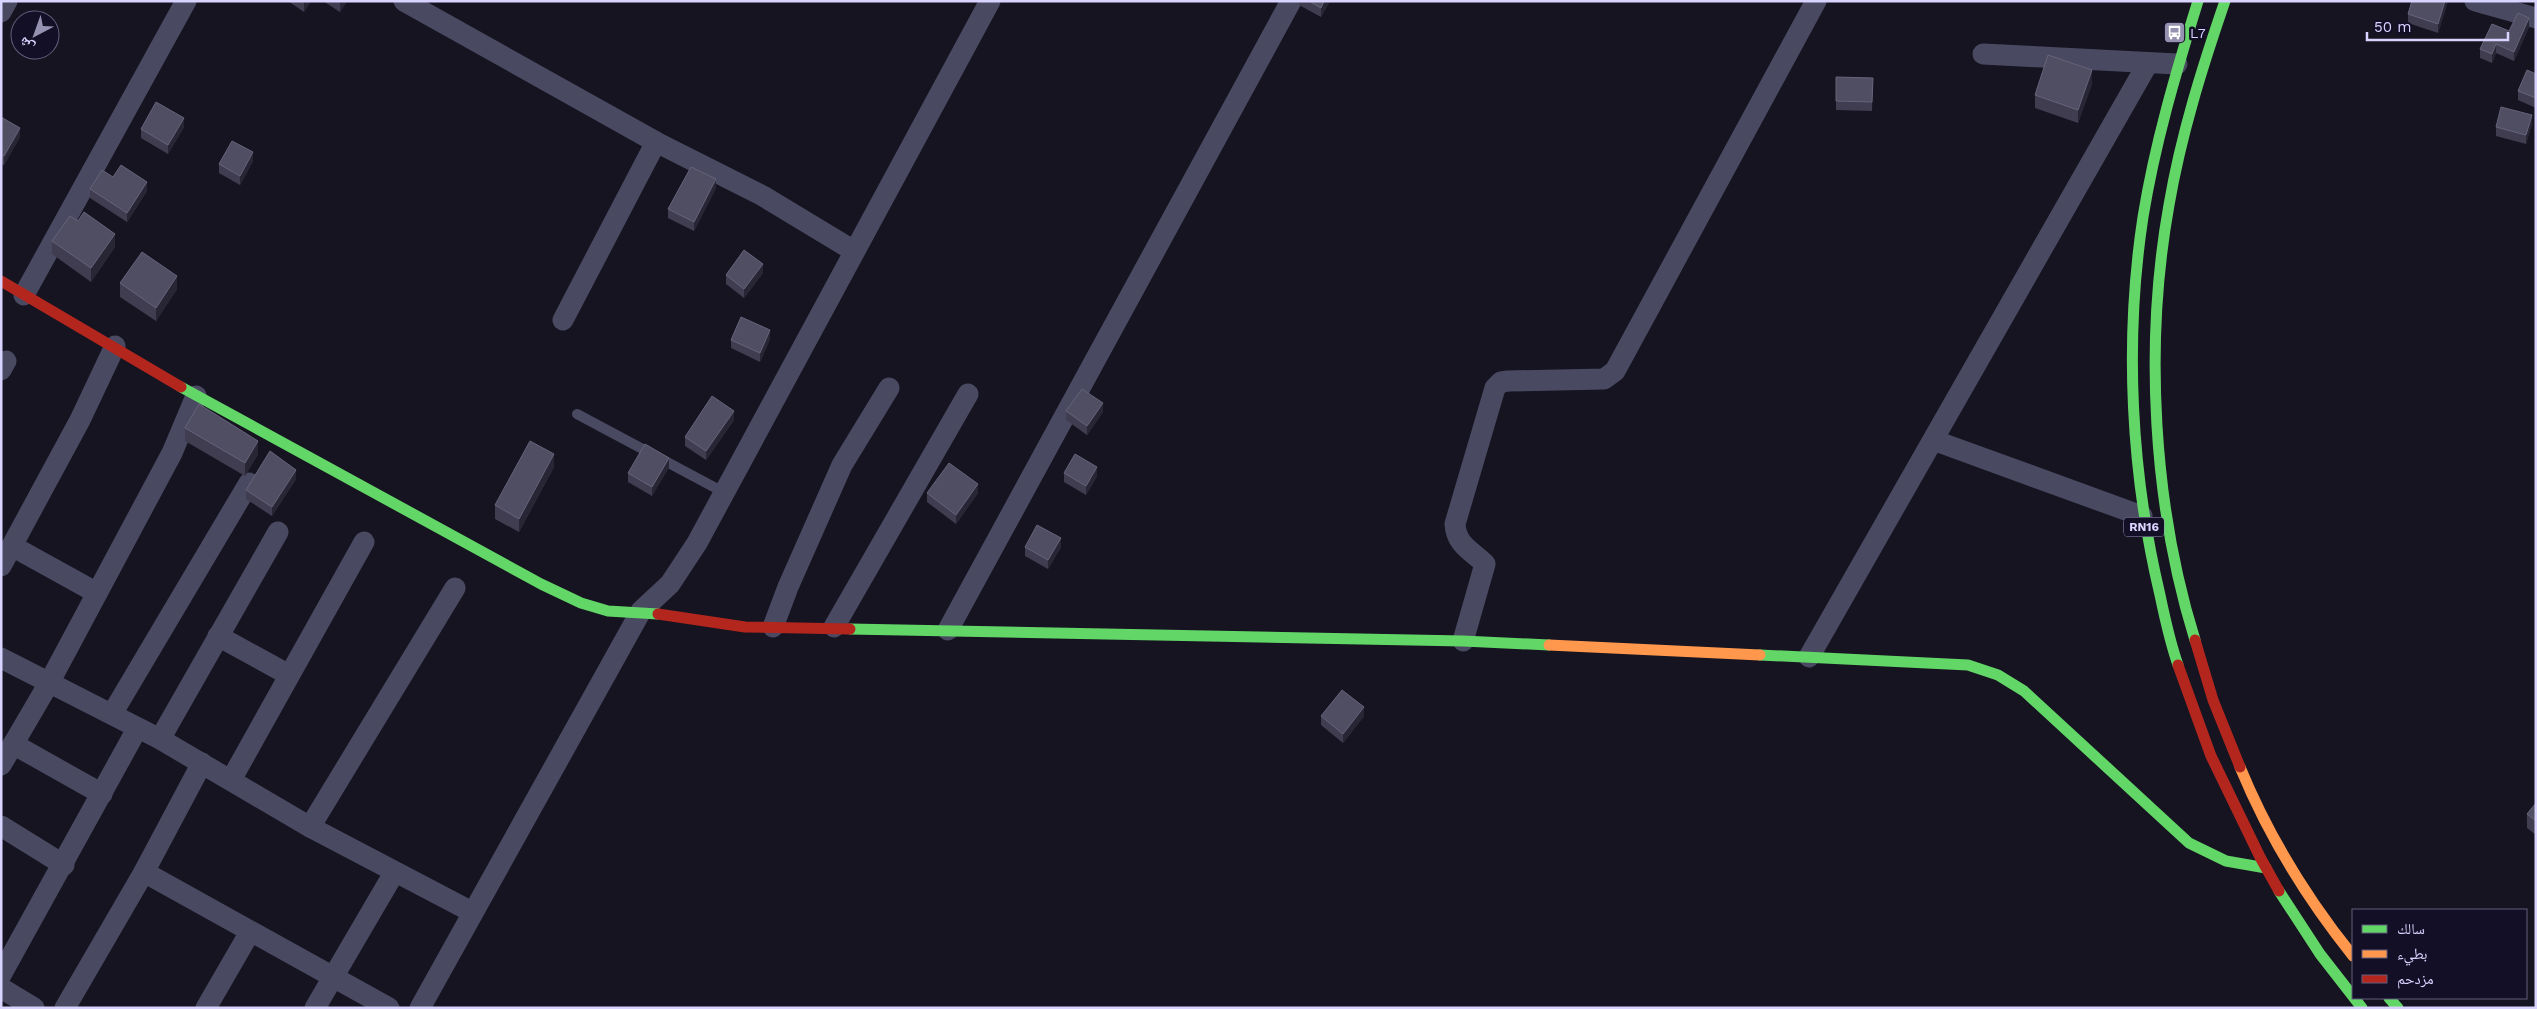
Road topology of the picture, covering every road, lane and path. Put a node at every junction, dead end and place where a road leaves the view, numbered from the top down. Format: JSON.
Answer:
{"nodes":[{"id":1,"x":7,"y":1,"type":"edge"},
{"id":2,"x":186,"y":1,"type":"edge"},
{"id":3,"x":404,"y":1,"type":"edge"},
{"id":4,"x":990,"y":1,"type":"edge"},
{"id":5,"x":1291,"y":1,"type":"edge"},
{"id":6,"x":1816,"y":1,"type":"edge"},
{"id":7,"x":2198,"y":1,"type":"edge"},
{"id":8,"x":2225,"y":1,"type":"edge"},
{"id":9,"x":2475,"y":1,"type":"edge"},
{"id":10,"x":1,"y":12,"type":"edge"},
{"id":11,"x":2536,"y":18,"type":"edge"},
{"id":12,"x":1983,"y":54,"type":"dead end"},
{"id":13,"x":2148,"y":63,"type":"junction"},
{"id":14,"x":2177,"y":64,"type":"junction"},
{"id":15,"x":656,"y":142,"type":"junction"},
{"id":16,"x":854,"y":251,"type":"junction"},
{"id":17,"x":1,"y":281,"type":"edge"},
{"id":18,"x":24,"y":295,"type":"junction"},
{"id":19,"x":563,"y":320,"type":"dead end"},
{"id":20,"x":115,"y":346,"type":"junction"},
{"id":21,"x":888,"y":388,"type":"dead end"},
{"id":22,"x":968,"y":394,"type":"dead end"},
{"id":23,"x":196,"y":396,"type":"junction"},
{"id":24,"x":578,"y":414,"type":"dead end"},
{"id":25,"x":1933,"y":440,"type":"junction"},
{"id":26,"x":249,"y":483,"type":"edge"},
{"id":27,"x":726,"y":493,"type":"junction"},
{"id":28,"x":2142,"y":516,"type":"junction"},
{"id":29,"x":278,"y":532,"type":"dead end"},
{"id":30,"x":364,"y":542,"type":"dead end"},
{"id":31,"x":12,"y":546,"type":"junction"},
{"id":32,"x":1,"y":566,"type":"edge"},
{"id":33,"x":455,"y":588,"type":"dead end"},
{"id":34,"x":97,"y":592,"type":"junction"},
{"id":35,"x":641,"y":611,"type":"junction"},
{"id":36,"x":773,"y":627,"type":"junction"},
{"id":37,"x":834,"y":627,"type":"junction"},
{"id":38,"x":948,"y":630,"type":"junction"},
{"id":39,"x":218,"y":636,"type":"junction"},
{"id":40,"x":1463,"y":640,"type":"junction"},
{"id":41,"x":1809,"y":656,"type":"junction"},
{"id":42,"x":1,"y":658,"type":"edge"},
{"id":43,"x":289,"y":675,"type":"junction"},
{"id":44,"x":49,"y":683,"type":"junction"},
{"id":45,"x":112,"y":714,"type":"junction"},
{"id":46,"x":137,"y":729,"type":"junction"},
{"id":47,"x":160,"y":739,"type":"junction"},
{"id":48,"x":13,"y":744,"type":"junction"},
{"id":49,"x":202,"y":763,"type":"junction"},
{"id":50,"x":1,"y":765,"type":"edge"},
{"id":51,"x":231,"y":780,"type":"junction"},
{"id":52,"x":102,"y":794,"type":"junction"},
{"id":53,"x":1,"y":826,"type":"edge"},
{"id":54,"x":310,"y":827,"type":"junction"},
{"id":55,"x":64,"y":865,"type":"junction"},
{"id":56,"x":2266,"y":868,"type":"junction"},
{"id":57,"x":144,"y":872,"type":"junction"},
{"id":58,"x":394,"y":873,"type":"junction"},
{"id":59,"x":472,"y":912,"type":"junction"},
{"id":60,"x":250,"y":932,"type":"junction"},
{"id":61,"x":2352,"y":955,"type":"edge"},
{"id":62,"x":1,"y":974,"type":"edge"},
{"id":63,"x":332,"y":977,"type":"junction"},
{"id":64,"x":1,"y":988,"type":"edge"},
{"id":65,"x":2352,"y":995,"type":"edge"},
{"id":66,"x":2389,"y":999,"type":"edge"},
{"id":67,"x":34,"y":1008,"type":"edge"},
{"id":68,"x":65,"y":1008,"type":"edge"},
{"id":69,"x":206,"y":1008,"type":"edge"},
{"id":70,"x":315,"y":1008,"type":"edge"},
{"id":71,"x":389,"y":1008,"type":"edge"},
{"id":72,"x":420,"y":1008,"type":"edge"},
{"id":73,"x":2398,"y":1008,"type":"edge"}],
"edges":[{"from":1,"to":10,"type":"street"},
{"from":2,"to":18,"type":"street"},
{"from":3,"to":15,"type":"street"},
{"from":4,"to":16,"type":"street"},
{"from":5,"to":38,"type":"street"},
{"from":6,"to":40,"type":"street"},
{"from":7,"to":14,"type":"main road","number":"RN16"},
{"from":8,"to":61,"type":"main road","number":"RN16"},
{"from":9,"to":11,"type":"street"},
{"from":12,"to":13,"type":"street"},
{"from":13,"to":14,"type":"street"},
{"from":13,"to":25,"type":"street"},
{"from":14,"to":28,"type":"main road","number":"RN16"},
{"from":15,"to":16,"type":"street"},
{"from":15,"to":19,"type":"street"},
{"from":16,"to":27,"type":"street"},
{"from":17,"to":18,"type":"main road"},
{"from":18,"to":20,"type":"main road"},
{"from":20,"to":23,"type":"main road"},
{"from":20,"to":31,"type":"street"},
{"from":21,"to":36,"type":"street"},
{"from":22,"to":37,"type":"street"},
{"from":23,"to":34,"type":"street"},
{"from":23,"to":35,"type":"main road"},
{"from":24,"to":27,"type":"lane"},
{"from":25,"to":28,"type":"street"},
{"from":25,"to":41,"type":"street"},
{"from":26,"to":45,"type":"street"},
{"from":27,"to":35,"type":"street"},
{"from":28,"to":56,"type":"main road","number":"RN16"},
{"from":29,"to":39,"type":"street"},
{"from":30,"to":43,"type":"street"},
{"from":31,"to":32,"type":"street"},
{"from":31,"to":34,"type":"street"},
{"from":33,"to":54,"type":"street"},
{"from":34,"to":44,"type":"street"},
{"from":35,"to":36,"type":"main road"},
{"from":35,"to":59,"type":"street"},
{"from":36,"to":37,"type":"main road"},
{"from":37,"to":38,"type":"main road"},
{"from":38,"to":40,"type":"main road"},
{"from":39,"to":43,"type":"street"},
{"from":39,"to":47,"type":"street"},
{"from":40,"to":41,"type":"main road"},
{"from":41,"to":56,"type":"main road"},
{"from":42,"to":44,"type":"street"},
{"from":43,"to":51,"type":"street"},
{"from":44,"to":45,"type":"street"},
{"from":44,"to":48,"type":"street"},
{"from":45,"to":46,"type":"street"},
{"from":46,"to":47,"type":"street"},
{"from":46,"to":52,"type":"street"},
{"from":47,"to":49,"type":"street"},
{"from":48,"to":50,"type":"street"},
{"from":48,"to":52,"type":"street"},
{"from":49,"to":51,"type":"street"},
{"from":49,"to":57,"type":"street"},
{"from":51,"to":54,"type":"street"},
{"from":52,"to":55,"type":"street"},
{"from":53,"to":55,"type":"street"},
{"from":54,"to":58,"type":"street"},
{"from":55,"to":62,"type":"street"},
{"from":56,"to":65,"type":"main road","number":"RN16"},
{"from":57,"to":60,"type":"street"},
{"from":57,"to":68,"type":"street"},
{"from":58,"to":59,"type":"street"},
{"from":58,"to":63,"type":"street"},
{"from":59,"to":72,"type":"street"},
{"from":60,"to":63,"type":"street"},
{"from":60,"to":69,"type":"street"},
{"from":63,"to":70,"type":"street"},
{"from":63,"to":71,"type":"street"},
{"from":64,"to":67,"type":"street"},
{"from":66,"to":73,"type":"main road"}]}
